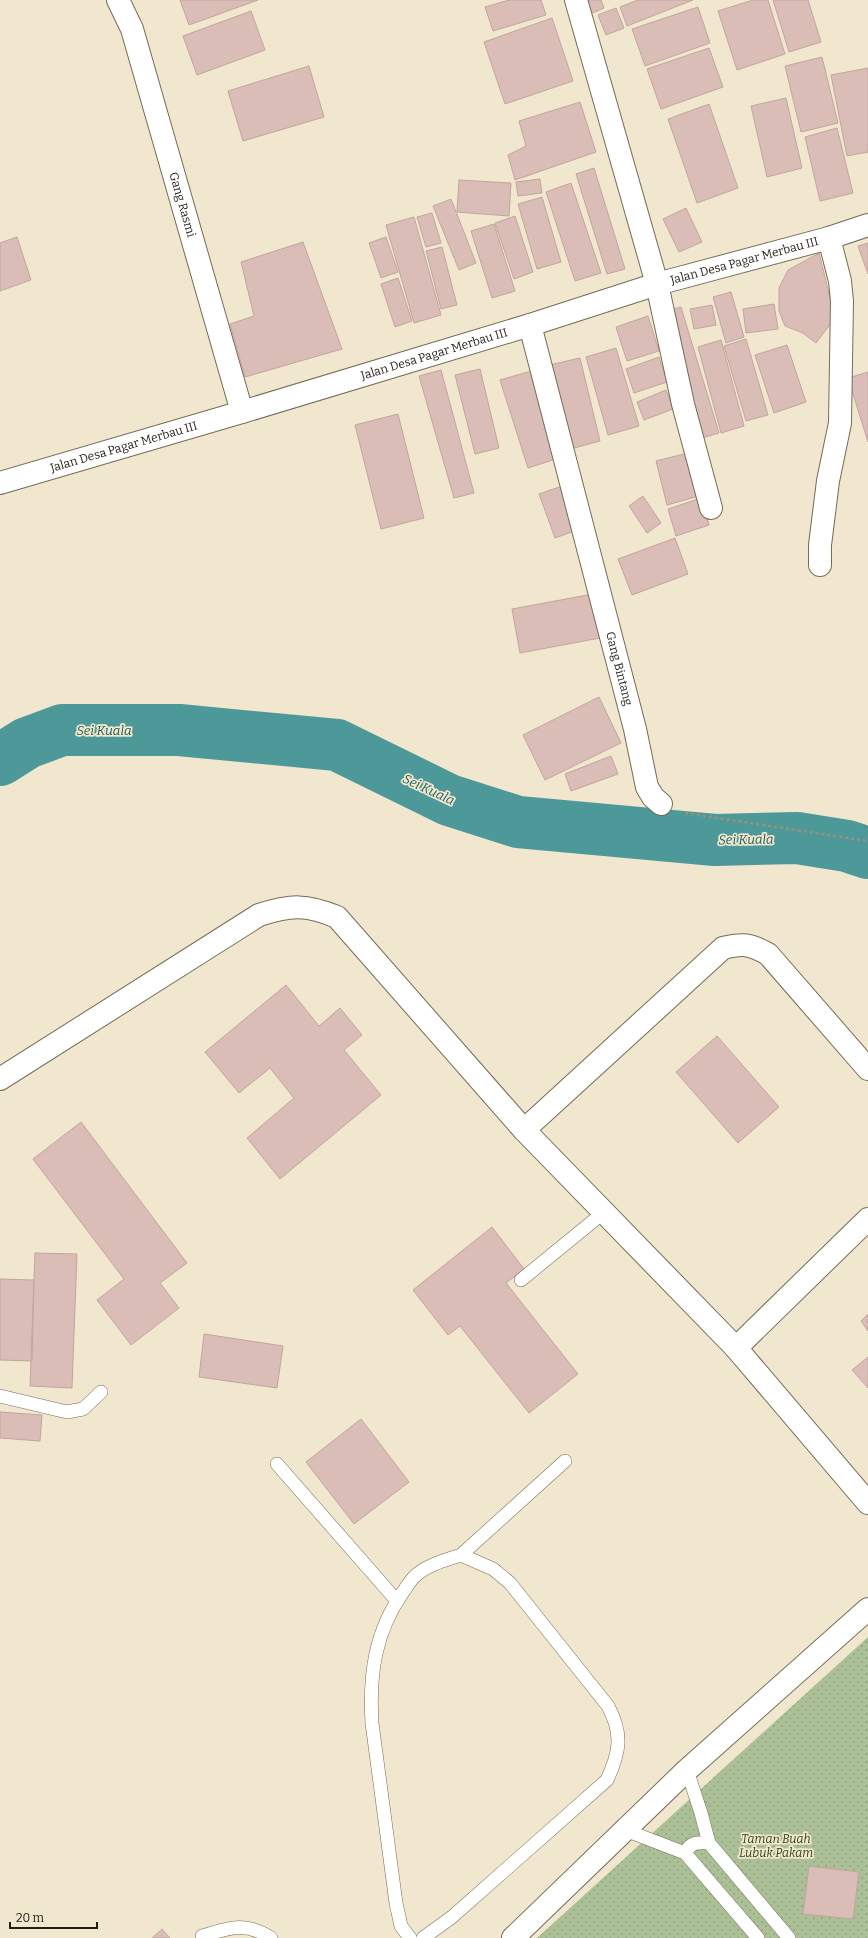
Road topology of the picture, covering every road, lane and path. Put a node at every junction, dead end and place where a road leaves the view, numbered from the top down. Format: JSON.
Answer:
{"nodes":[{"id":1,"x":118,"y":0,"type":"edge"},
{"id":2,"x":576,"y":0,"type":"edge"},
{"id":3,"x":868,"y":225,"type":"edge"},
{"id":4,"x":829,"y":238,"type":"junction"},
{"id":5,"x":657,"y":284,"type":"junction"},
{"id":6,"x":530,"y":325,"type":"junction"},
{"id":7,"x":242,"y":412,"type":"junction"},
{"id":8,"x":0,"y":483,"type":"edge"},
{"id":9,"x":711,"y":508,"type":"dead end"},
{"id":10,"x":820,"y":566,"type":"dead end"},
{"id":11,"x":661,"y":804,"type":"joint"},
{"id":12,"x":868,"y":841,"type":"edge"},
{"id":13,"x":868,"y":1068,"type":"edge"},
{"id":14,"x":0,"y":1079,"type":"edge"},
{"id":15,"x":524,"y":1130,"type":"junction"},
{"id":16,"x":604,"y":1213,"type":"junction"},
{"id":17,"x":868,"y":1219,"type":"edge"},
{"id":18,"x":520,"y":1280,"type":"dead end"},
{"id":19,"x":736,"y":1348,"type":"junction"},
{"id":20,"x":100,"y":1392,"type":"dead end"},
{"id":21,"x":0,"y":1396,"type":"edge"},
{"id":22,"x":566,"y":1461,"type":"dead end"},
{"id":23,"x":277,"y":1464,"type":"dead end"},
{"id":24,"x":868,"y":1503,"type":"edge"},
{"id":25,"x":461,"y":1555,"type":"junction"},
{"id":26,"x":397,"y":1601,"type":"junction"},
{"id":27,"x":868,"y":1609,"type":"edge"},
{"id":28,"x":687,"y":1770,"type":"junction"},
{"id":29,"x":625,"y":1830,"type":"junction"},
{"id":30,"x":709,"y":1843,"type":"junction"},
{"id":31,"x":685,"y":1853,"type":"junction"},
{"id":32,"x":202,"y":1936,"type":"dead end"},
{"id":33,"x":271,"y":1938,"type":"edge"},
{"id":34,"x":410,"y":1938,"type":"edge"},
{"id":35,"x":423,"y":1938,"type":"edge"},
{"id":36,"x":513,"y":1938,"type":"edge"},
{"id":37,"x":758,"y":1938,"type":"edge"},
{"id":38,"x":789,"y":1938,"type":"edge"}],
"edges":[{"from":1,"to":7,"type":"street","name":"Gang Rasmi"},
{"from":2,"to":5,"type":"street"},
{"from":3,"to":4,"type":"street","name":"Jalan Desa Pagar Merbau III"},
{"from":4,"to":5,"type":"street","name":"Jalan Desa Pagar Merbau III"},
{"from":4,"to":10,"type":"street"},
{"from":5,"to":6,"type":"street","name":"Jalan Desa Pagar Merbau III"},
{"from":5,"to":9,"type":"street"},
{"from":6,"to":7,"type":"street","name":"Jalan Desa Pagar Merbau III"},
{"from":6,"to":11,"type":"street","name":"Gang Bintang"},
{"from":7,"to":8,"type":"street","name":"Jalan Desa Pagar Merbau III"},
{"from":11,"to":12,"type":"path"},
{"from":13,"to":15,"type":"street"},
{"from":14,"to":15,"type":"street"},
{"from":15,"to":16,"type":"street"},
{"from":16,"to":18,"type":"lane"},
{"from":16,"to":19,"type":"street"},
{"from":17,"to":19,"type":"street"},
{"from":19,"to":24,"type":"street"},
{"from":20,"to":21,"type":"lane"},
{"from":22,"to":25,"type":"lane"},
{"from":23,"to":26,"type":"lane"},
{"from":25,"to":26,"type":"lane"},
{"from":25,"to":35,"type":"lane"},
{"from":26,"to":34,"type":"lane"},
{"from":27,"to":28,"type":"street"},
{"from":28,"to":29,"type":"street"},
{"from":28,"to":30,"type":"lane"},
{"from":29,"to":31,"type":"lane"},
{"from":29,"to":36,"type":"street"},
{"from":30,"to":31,"type":"lane"},
{"from":30,"to":38,"type":"lane"},
{"from":31,"to":37,"type":"lane"},
{"from":32,"to":33,"type":"lane"}]}
